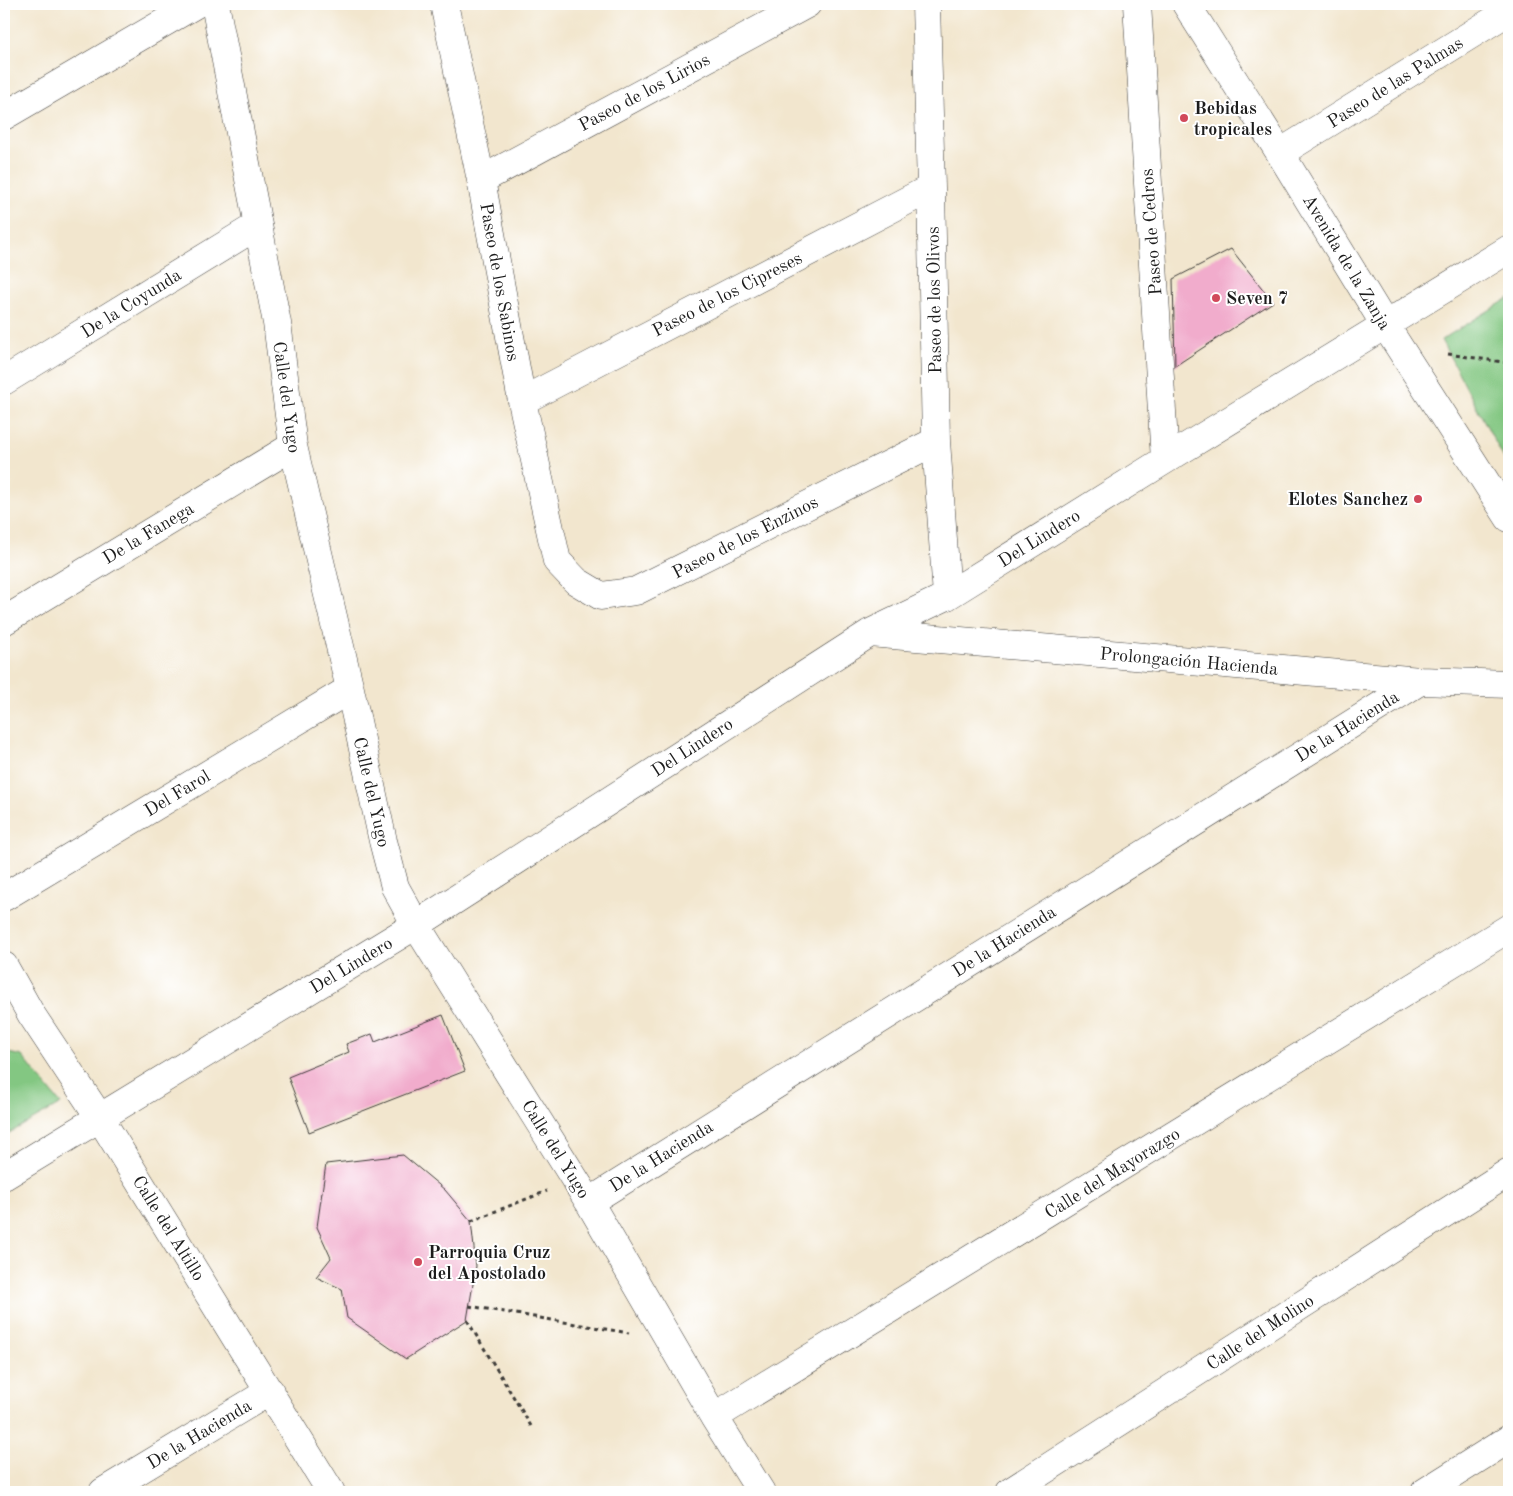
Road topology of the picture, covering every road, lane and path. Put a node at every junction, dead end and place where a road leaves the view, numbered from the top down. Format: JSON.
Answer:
{"nodes":[{"id":1,"x":196,"y":4,"type":"edge"},
{"id":2,"x":215,"y":4,"type":"edge"},
{"id":3,"x":444,"y":4,"type":"edge"},
{"id":4,"x":807,"y":4,"type":"edge"},
{"id":5,"x":926,"y":4,"type":"edge"},
{"id":6,"x":1137,"y":4,"type":"edge"},
{"id":7,"x":1186,"y":4,"type":"edge"},
{"id":8,"x":1509,"y":11,"type":"edge"},
{"id":9,"x":4,"y":116,"type":"edge"},
{"id":10,"x":1280,"y":153,"type":"junction"},
{"id":11,"x":481,"y":180,"type":"junction"},
{"id":12,"x":932,"y":188,"type":"junction"},
{"id":13,"x":258,"y":225,"type":"junction"},
{"id":14,"x":1509,"y":250,"type":"edge"},
{"id":15,"x":1385,"y":325,"type":"junction"},
{"id":16,"x":1448,"y":354,"type":"dead end"},
{"id":17,"x":1509,"y":363,"type":"edge"},
{"id":18,"x":4,"y":380,"type":"edge"},
{"id":19,"x":522,"y":401,"type":"junction"},
{"id":20,"x":936,"y":440,"type":"junction"},
{"id":21,"x":293,"y":446,"type":"junction"},
{"id":22,"x":1165,"y":460,"type":"junction"},
{"id":23,"x":1509,"y":518,"type":"edge"},
{"id":24,"x":557,"y":561,"type":"joint"},
{"id":25,"x":948,"y":596,"type":"junction"},
{"id":26,"x":4,"y":621,"type":"edge"},
{"id":27,"x":870,"y":633,"type":"junction"},
{"id":28,"x":1420,"y":681,"type":"junction"},
{"id":29,"x":1509,"y":684,"type":"edge"},
{"id":30,"x":350,"y":689,"type":"junction"},
{"id":31,"x":4,"y":897,"type":"edge"},
{"id":32,"x":416,"y":925,"type":"junction"},
{"id":33,"x":1509,"y":928,"type":"edge"},
{"id":34,"x":4,"y":966,"type":"edge"},
{"id":35,"x":4,"y":1009,"type":"edge"},
{"id":36,"x":31,"y":1014,"type":"junction"},
{"id":37,"x":100,"y":1118,"type":"junction"},
{"id":38,"x":1509,"y":1172,"type":"edge"},
{"id":39,"x":4,"y":1176,"type":"edge"},
{"id":40,"x":552,"y":1190,"type":"dead end"},
{"id":41,"x":589,"y":1202,"type":"junction"},
{"id":42,"x":471,"y":1221,"type":"dead end"},
{"id":43,"x":469,"y":1306,"type":"dead end"},
{"id":44,"x":467,"y":1320,"type":"dead end"},
{"id":45,"x":630,"y":1334,"type":"dead end"},
{"id":46,"x":270,"y":1391,"type":"junction"},
{"id":47,"x":714,"y":1417,"type":"junction"},
{"id":48,"x":531,"y":1426,"type":"dead end"},
{"id":49,"x":1509,"y":1439,"type":"edge"},
{"id":50,"x":103,"y":1492,"type":"edge"},
{"id":51,"x":331,"y":1492,"type":"edge"},
{"id":52,"x":761,"y":1492,"type":"edge"},
{"id":53,"x":1010,"y":1492,"type":"edge"},
{"id":54,"x":1425,"y":1492,"type":"edge"}],
"edges":[{"from":1,"to":9,"type":"street"},
{"from":2,"to":13,"type":"street","name":"Calle del Yugo"},
{"from":3,"to":11,"type":"street","name":"Paseo de los Sabinos"},
{"from":4,"to":11,"type":"street","name":"Paseo de los Lirios"},
{"from":5,"to":12,"type":"street","name":"Paseo de los Olivos"},
{"from":6,"to":22,"type":"street","name":"Paseo de Cedros"},
{"from":7,"to":10,"type":"street","name":"Avenida de la Zanja"},
{"from":8,"to":10,"type":"street","name":"Paseo de las Palmas"},
{"from":10,"to":15,"type":"street","name":"Avenida de la Zanja"},
{"from":11,"to":19,"type":"street","name":"Paseo de los Sabinos"},
{"from":12,"to":19,"type":"street","name":"Paseo de los Cipreses"},
{"from":12,"to":20,"type":"street","name":"Paseo de los Olivos"},
{"from":13,"to":18,"type":"street","name":"De la Coyunda"},
{"from":13,"to":21,"type":"street","name":"Calle del Yugo"},
{"from":14,"to":15,"type":"street","name":"Del Lindero"},
{"from":15,"to":22,"type":"street","name":"Del Lindero"},
{"from":15,"to":23,"type":"street","name":"Avenida de la Zanja"},
{"from":16,"to":17,"type":"path"},
{"from":19,"to":24,"type":"street","name":"Paseo de los Sabinos"},
{"from":20,"to":24,"type":"street","name":"Paseo de los Enzinos"},
{"from":20,"to":25,"type":"street","name":"Paseo de los Olivos"},
{"from":21,"to":26,"type":"street","name":"De la Fanega"},
{"from":21,"to":30,"type":"street","name":"Calle del Yugo"},
{"from":22,"to":25,"type":"street","name":"Del Lindero"},
{"from":25,"to":27,"type":"street","name":"Del Lindero"},
{"from":27,"to":28,"type":"street","name":"Prolongación Hacienda"},
{"from":27,"to":32,"type":"street","name":"Del Lindero"},
{"from":28,"to":29,"type":"street","name":"Prolongación Hacienda"},
{"from":28,"to":41,"type":"street","name":"De la Hacienda"},
{"from":30,"to":31,"type":"street","name":"Del Farol"},
{"from":30,"to":32,"type":"street","name":"Calle del Yugo"},
{"from":32,"to":37,"type":"street","name":"Del Lindero"},
{"from":32,"to":41,"type":"street","name":"Calle del Yugo"},
{"from":33,"to":47,"type":"street","name":"Calle del Mayorazgo"},
{"from":34,"to":36,"type":"street","name":"Calle del Altillo"},
{"from":35,"to":36,"type":"street"},
{"from":36,"to":37,"type":"street","name":"Calle del Altillo"},
{"from":37,"to":39,"type":"street","name":"Del Lindero"},
{"from":37,"to":46,"type":"street","name":"Calle del Altillo"},
{"from":38,"to":53,"type":"street","name":"Calle del Molino"},
{"from":40,"to":42,"type":"path"},
{"from":41,"to":47,"type":"street","name":"Calle del Yugo"},
{"from":43,"to":45,"type":"path"},
{"from":44,"to":48,"type":"path"},
{"from":46,"to":50,"type":"street","name":"De la Hacienda"},
{"from":46,"to":51,"type":"street","name":"Calle del Altillo"},
{"from":47,"to":52,"type":"street","name":"Calle del Yugo"},
{"from":49,"to":54,"type":"street"}]}
